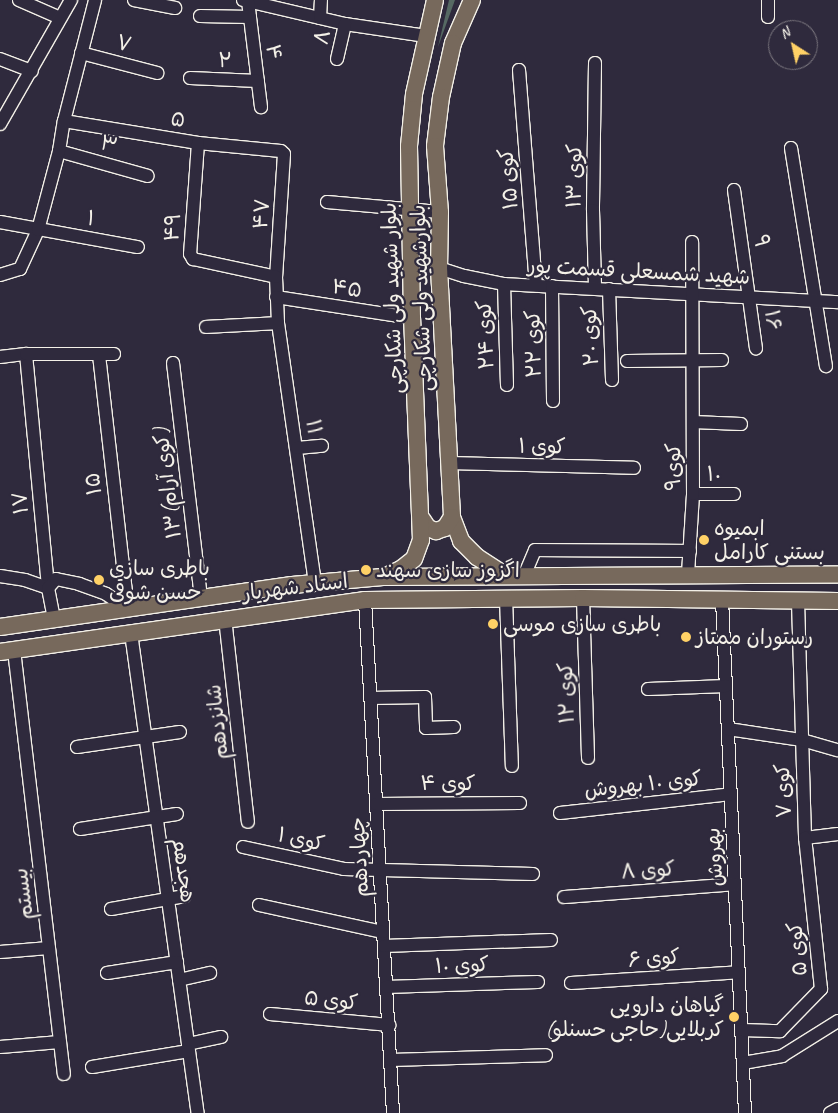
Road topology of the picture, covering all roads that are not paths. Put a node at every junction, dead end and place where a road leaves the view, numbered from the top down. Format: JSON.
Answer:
{"nodes":[{"id":1,"x":19,"y":0,"type":"edge"},
{"id":2,"x":71,"y":0,"type":"edge"},
{"id":3,"x":95,"y":0,"type":"edge"},
{"id":4,"x":134,"y":0,"type":"edge"},
{"id":5,"x":245,"y":0,"type":"edge"},
{"id":6,"x":321,"y":0,"type":"edge"},
{"id":7,"x":435,"y":0,"type":"edge"},
{"id":8,"x":472,"y":0,"type":"edge"},
{"id":9,"x":768,"y":0,"type":"edge"},
{"id":10,"x":267,"y":3,"type":"edge"},
{"id":11,"x":175,"y":8,"type":"dead end"},
{"id":12,"x":200,"y":16,"type":"dead end"},
{"id":13,"x":250,"y":17,"type":"junction"},
{"id":14,"x":768,"y":17,"type":"dead end"},
{"id":15,"x":60,"y":18,"type":"junction"},
{"id":16,"x":320,"y":18,"type":"junction"},
{"id":17,"x":345,"y":24,"type":"junction"},
{"id":18,"x":426,"y":36,"type":"junction"},
{"id":19,"x":81,"y":53,"type":"junction"},
{"id":20,"x":0,"y":58,"type":"edge"},
{"id":21,"x":337,"y":59,"type":"dead end"},
{"id":22,"x":595,"y":63,"type":"dead end"},
{"id":23,"x":519,"y":70,"type":"dead end"},
{"id":24,"x":32,"y":71,"type":"junction"},
{"id":25,"x":157,"y":73,"type":"dead end"},
{"id":26,"x":190,"y":78,"type":"dead end"},
{"id":27,"x":258,"y":81,"type":"junction"},
{"id":28,"x":261,"y":107,"type":"dead end"},
{"id":29,"x":64,"y":122,"type":"junction"},
{"id":30,"x":0,"y":124,"type":"edge"},
{"id":31,"x":198,"y":142,"type":"junction"},
{"id":32,"x":791,"y":148,"type":"dead end"},
{"id":33,"x":59,"y":151,"type":"junction"},
{"id":34,"x":284,"y":154,"type":"joint"},
{"id":35,"x":148,"y":176,"type":"dead end"},
{"id":36,"x":734,"y":190,"type":"dead end"},
{"id":37,"x":327,"y":202,"type":"dead end"},
{"id":38,"x":410,"y":210,"type":"junction"},
{"id":39,"x":440,"y":212,"type":"junction"},
{"id":40,"x":0,"y":222,"type":"edge"},
{"id":41,"x":38,"y":230,"type":"junction"},
{"id":42,"x":692,"y":242,"type":"dead end"},
{"id":43,"x":138,"y":247,"type":"dead end"},
{"id":44,"x":439,"y":268,"type":"junction"},
{"id":45,"x":0,"y":275,"type":"edge"},
{"id":46,"x":276,"y":277,"type":"junction"},
{"id":47,"x":504,"y":284,"type":"junction"},
{"id":48,"x":536,"y":285,"type":"junction"},
{"id":49,"x":552,"y":286,"type":"junction"},
{"id":50,"x":595,"y":288,"type":"junction"},
{"id":51,"x":608,"y":290,"type":"junction"},
{"id":52,"x":692,"y":295,"type":"junction"},
{"id":53,"x":276,"y":298,"type":"junction"},
{"id":54,"x":749,"y":298,"type":"junction"},
{"id":55,"x":815,"y":301,"type":"junction"},
{"id":56,"x":838,"y":302,"type":"edge"},
{"id":57,"x":412,"y":318,"type":"junction"},
{"id":58,"x":278,"y":323,"type":"junction"},
{"id":59,"x":206,"y":327,"type":"dead end"},
{"id":60,"x":756,"y":348,"type":"dead end"},
{"id":61,"x":26,"y":354,"type":"junction"},
{"id":62,"x":114,"y":354,"type":"dead end"},
{"id":63,"x":99,"y":355,"type":"junction"},
{"id":64,"x":0,"y":357,"type":"edge"},
{"id":65,"x":691,"y":360,"type":"junction"},
{"id":66,"x":722,"y":360,"type":"dead end"},
{"id":67,"x":627,"y":362,"type":"dead end"},
{"id":68,"x":173,"y":363,"type":"dead end"},
{"id":69,"x":826,"y":366,"type":"dead end"},
{"id":70,"x":612,"y":380,"type":"dead end"},
{"id":71,"x":507,"y":385,"type":"dead end"},
{"id":72,"x":554,"y":400,"type":"dead end"},
{"id":73,"x":693,"y":422,"type":"junction"},
{"id":74,"x":740,"y":424,"type":"dead end"},
{"id":75,"x":322,"y":446,"type":"dead end"},
{"id":76,"x":297,"y":448,"type":"junction"},
{"id":77,"x":449,"y":463,"type":"junction"},
{"id":78,"x":634,"y":468,"type":"dead end"},
{"id":79,"x":693,"y":494,"type":"junction"},
{"id":80,"x":734,"y":494,"type":"dead end"},
{"id":81,"x":452,"y":517,"type":"junction"},
{"id":82,"x":422,"y":519,"type":"junction"},
{"id":83,"x":690,"y":551,"type":"junction"},
{"id":84,"x":688,"y":574,"type":"junction"},
{"id":85,"x":585,"y":575,"type":"junction"},
{"id":86,"x":838,"y":575,"type":"edge"},
{"id":87,"x":0,"y":576,"type":"edge"},
{"id":88,"x":506,"y":576,"type":"junction"},
{"id":89,"x":524,"y":576,"type":"junction"},
{"id":90,"x":383,"y":577,"type":"junction"},
{"id":91,"x":315,"y":582,"type":"junction"},
{"id":92,"x":48,"y":588,"type":"junction"},
{"id":93,"x":506,"y":598,"type":"junction"},
{"id":94,"x":583,"y":598,"type":"junction"},
{"id":95,"x":722,"y":598,"type":"junction"},
{"id":96,"x":201,"y":599,"type":"junction"},
{"id":97,"x":365,"y":600,"type":"junction"},
{"id":98,"x":798,"y":601,"type":"junction"},
{"id":99,"x":838,"y":601,"type":"edge"},
{"id":100,"x":128,"y":609,"type":"junction"},
{"id":101,"x":54,"y":618,"type":"junction"},
{"id":102,"x":225,"y":618,"type":"junction"},
{"id":103,"x":0,"y":627,"type":"edge"},
{"id":104,"x":131,"y":632,"type":"junction"},
{"id":105,"x":7,"y":651,"type":"edge"},
{"id":106,"x":726,"y":686,"type":"junction"},
{"id":107,"x":648,"y":689,"type":"dead end"},
{"id":108,"x":370,"y":698,"type":"junction"},
{"id":109,"x":454,"y":727,"type":"dead end"},
{"id":110,"x":728,"y":729,"type":"junction"},
{"id":111,"x":180,"y":732,"type":"dead end"},
{"id":112,"x":146,"y":738,"type":"junction"},
{"id":113,"x":802,"y":740,"type":"junction"},
{"id":114,"x":77,"y":747,"type":"dead end"},
{"id":115,"x":838,"y":750,"type":"edge"},
{"id":116,"x":588,"y":758,"type":"dead end"},
{"id":117,"x":512,"y":766,"type":"dead end"},
{"id":118,"x":731,"y":794,"type":"junction"},
{"id":119,"x":520,"y":803,"type":"dead end"},
{"id":120,"x":376,"y":804,"type":"junction"},
{"id":121,"x":560,"y":813,"type":"dead end"},
{"id":122,"x":177,"y":814,"type":"dead end"},
{"id":123,"x":156,"y":816,"type":"junction"},
{"id":124,"x":248,"y":822,"type":"dead end"},
{"id":125,"x":80,"y":829,"type":"dead end"},
{"id":126,"x":838,"y":834,"type":"edge"},
{"id":127,"x":805,"y":838,"type":"junction"},
{"id":128,"x":243,"y":847,"type":"dead end"},
{"id":129,"x":380,"y":871,"type":"junction"},
{"id":130,"x":533,"y":874,"type":"dead end"},
{"id":131,"x":735,"y":884,"type":"junction"},
{"id":132,"x":185,"y":896,"type":"dead end"},
{"id":133,"x":564,"y":897,"type":"dead end"},
{"id":134,"x":168,"y":899,"type":"junction"},
{"id":135,"x":259,"y":905,"type":"dead end"},
{"id":136,"x":111,"y":908,"type":"dead end"},
{"id":137,"x":383,"y":932,"type":"junction"},
{"id":138,"x":551,"y":940,"type":"dead end"},
{"id":139,"x":384,"y":946,"type":"junction"},
{"id":140,"x":49,"y":948,"type":"junction"},
{"id":141,"x":0,"y":952,"type":"edge"},
{"id":142,"x":177,"y":962,"type":"junction"},
{"id":143,"x":739,"y":972,"type":"junction"},
{"id":144,"x":107,"y":973,"type":"dead end"},
{"id":145,"x":210,"y":973,"type":"dead end"},
{"id":146,"x":179,"y":980,"type":"junction"},
{"id":147,"x":538,"y":982,"type":"dead end"},
{"id":148,"x":571,"y":983,"type":"dead end"},
{"id":149,"x":386,"y":987,"type":"junction"},
{"id":150,"x":270,"y":1014,"type":"dead end"},
{"id":151,"x":838,"y":1021,"type":"edge"},
{"id":152,"x":389,"y":1026,"type":"junction"},
{"id":153,"x":742,"y":1030,"type":"junction"},
{"id":154,"x":221,"y":1037,"type":"dead end"},
{"id":155,"x":60,"y":1042,"type":"junction"},
{"id":156,"x":0,"y":1047,"type":"edge"},
{"id":157,"x":189,"y":1047,"type":"junction"},
{"id":158,"x":546,"y":1055,"type":"dead end"},
{"id":159,"x":390,"y":1060,"type":"junction"},
{"id":160,"x":743,"y":1063,"type":"junction"},
{"id":161,"x":92,"y":1067,"type":"dead end"},
{"id":162,"x":64,"y":1074,"type":"dead end"},
{"id":163,"x":838,"y":1108,"type":"edge"},
{"id":164,"x":198,"y":1113,"type":"edge"},
{"id":165,"x":393,"y":1113,"type":"edge"},
{"id":166,"x":746,"y":1113,"type":"edge"},
{"id":167,"x":830,"y":1113,"type":"edge"}],
"edges":[{"from":1,"to":15,"type":"street"},
{"from":2,"to":15,"type":"street"},
{"from":3,"to":19,"type":"street"},
{"from":4,"to":11,"type":"street"},
{"from":5,"to":10,"type":"street"},
{"from":5,"to":13,"type":"street","name":"۴"},
{"from":6,"to":16,"type":"street"},
{"from":7,"to":18,"type":"main road","name":"بلوار شهید ولی شکارچی"},
{"from":8,"to":39,"type":"main road","name":"بلوارشهید ولی شکارچی"},
{"from":9,"to":14,"type":"street"},
{"from":10,"to":16,"type":"street"},
{"from":12,"to":13,"type":"street"},
{"from":13,"to":27,"type":"street","name":"۴"},
{"from":15,"to":24,"type":"street"},
{"from":16,"to":17,"type":"street"},
{"from":17,"to":18,"type":"street"},
{"from":17,"to":21,"type":"street","name":"۸"},
{"from":18,"to":38,"type":"main road","name":"بلوار شهید ولی شکارچی"},
{"from":19,"to":25,"type":"street","name":"۷"},
{"from":19,"to":29,"type":"street"},
{"from":20,"to":24,"type":"street"},
{"from":22,"to":50,"type":"street","name":"کوی ۱۳"},
{"from":23,"to":48,"type":"street","name":"کوی ۱۵"},
{"from":24,"to":30,"type":"street"},
{"from":26,"to":27,"type":"street","name":"۲"},
{"from":27,"to":28,"type":"street","name":"۴"},
{"from":29,"to":31,"type":"street","name":"۵"},
{"from":29,"to":33,"type":"street"},
{"from":31,"to":34,"type":"street","name":"۵"},
{"from":31,"to":46,"type":"street","name":"۴۹"},
{"from":32,"to":55,"type":"street"},
{"from":33,"to":35,"type":"street","name":"۳"},
{"from":33,"to":41,"type":"street"},
{"from":34,"to":46,"type":"street","name":"۴۷"},
{"from":36,"to":54,"type":"street","name":"۹"},
{"from":37,"to":38,"type":"street"},
{"from":38,"to":39,"type":"street"},
{"from":38,"to":57,"type":"main road","name":"بلوار شهید ولی شکارچی"},
{"from":39,"to":44,"type":"main road","name":"بلوارشهید ولی شکارچی"},
{"from":40,"to":41,"type":"street","name":"۱"},
{"from":41,"to":43,"type":"street","name":"۱"},
{"from":41,"to":45,"type":"street"},
{"from":42,"to":52,"type":"street","name":"کوی۹"},
{"from":44,"to":47,"type":"street","name":"شهید شمسعلی قسمت پور"},
{"from":44,"to":77,"type":"main road","name":"بلوارشهید ولی شکارچی"},
{"from":46,"to":53,"type":"street","name":"۱۱"},
{"from":47,"to":48,"type":"street","name":"شهید شمسعلی قسمت پور"},
{"from":47,"to":71,"type":"street","name":"کوی ۲۴"},
{"from":48,"to":49,"type":"street","name":"شهید شمسعلی قسمت پور"},
{"from":49,"to":50,"type":"street","name":"شهید شمسعلی قسمت پور"},
{"from":49,"to":72,"type":"street","name":"کوی ۲۲"},
{"from":50,"to":51,"type":"street","name":"شهید شمسعلی قسمت پور"},
{"from":51,"to":52,"type":"street","name":"شهید شمسعلی قسمت پور"},
{"from":51,"to":70,"type":"street","name":"کوی ۲۰"},
{"from":52,"to":54,"type":"street","name":"شهید شمسعلی قسمت پور"},
{"from":52,"to":65,"type":"street","name":"کوی۹"},
{"from":53,"to":57,"type":"street","name":"۴۵"},
{"from":53,"to":58,"type":"street","name":"۱۱"},
{"from":54,"to":55,"type":"street","name":"شهید شمسعلی قسمت پور"},
{"from":54,"to":60,"type":"street","name":"۱۶"},
{"from":55,"to":56,"type":"street","name":"شهید شمسعلی قسمت پور"},
{"from":55,"to":69,"type":"street"},
{"from":57,"to":82,"type":"main road","name":"بلوار شهید ولی شکارچی"},
{"from":58,"to":59,"type":"street"},
{"from":58,"to":76,"type":"street","name":"۱۱"},
{"from":61,"to":63,"type":"street"},
{"from":61,"to":64,"type":"street"},
{"from":61,"to":92,"type":"street","name":"۱۷"},
{"from":62,"to":63,"type":"street"},
{"from":63,"to":100,"type":"street","name":"۱۵"},
{"from":65,"to":66,"type":"street"},
{"from":65,"to":67,"type":"street"},
{"from":65,"to":73,"type":"street","name":"کوی۹"},
{"from":68,"to":96,"type":"street","name":"۱۳(کوی آرام)"},
{"from":73,"to":74,"type":"street"},
{"from":73,"to":79,"type":"street","name":"کوی۹"},
{"from":75,"to":76,"type":"street"},
{"from":76,"to":91,"type":"street","name":"۱۱"},
{"from":77,"to":78,"type":"street","name":"کوی ۱"},
{"from":77,"to":81,"type":"main road","name":"بلوارشهید ولی شکارچی"},
{"from":79,"to":80,"type":"street","name":"۱۰"},
{"from":79,"to":83,"type":"street","name":"کوی۹"},
{"from":81,"to":82,"type":"main road"},
{"from":81,"to":88,"type":"main road","name":"بلوارشهید ولی شکارچی"},
{"from":82,"to":90,"type":"main road","name":"بلوار شهید ولی شکارچی"},
{"from":83,"to":84,"type":"street","name":"کوی۹"},
{"from":83,"to":89,"type":"street"},
{"from":84,"to":85,"type":"main road","name":"استاد شهریار"},
{"from":84,"to":86,"type":"main road","name":"استاد شهریار"},
{"from":85,"to":89,"type":"main road","name":"استاد شهریار"},
{"from":85,"to":94,"type":"main road"},
{"from":87,"to":92,"type":"street"},
{"from":88,"to":89,"type":"main road","name":"استاد شهریار"},
{"from":88,"to":90,"type":"main road","name":"استاد شهریار"},
{"from":90,"to":91,"type":"main road","name":"استاد شهریار"},
{"from":91,"to":96,"type":"main road","name":"استاد شهریار"},
{"from":92,"to":100,"type":"street"},
{"from":92,"to":101,"type":"street","name":"۱۷"},
{"from":93,"to":94,"type":"main road","name":"استاد شهریار"},
{"from":93,"to":97,"type":"main road","name":"استاد شهریار"},
{"from":93,"to":117,"type":"street"},
{"from":94,"to":95,"type":"main road","name":"استاد شهریار"},
{"from":94,"to":116,"type":"street","name":"کوی ۱۲"},
{"from":95,"to":98,"type":"main road","name":"استاد شهریار"},
{"from":95,"to":106,"type":"street","name":"بهروش"},
{"from":96,"to":100,"type":"main road","name":"استاد شهریار"},
{"from":97,"to":102,"type":"main road","name":"استاد شهریار"},
{"from":97,"to":108,"type":"street","name":"چهاردهم"},
{"from":98,"to":99,"type":"main road","name":"استاد شهریار"},
{"from":98,"to":113,"type":"street","name":"کوی ۷"},
{"from":100,"to":101,"type":"main road","name":"استاد شهریار"},
{"from":101,"to":103,"type":"main road","name":"استاد شهریار"},
{"from":102,"to":104,"type":"main road","name":"استاد شهریار"},
{"from":102,"to":124,"type":"street","name":"شانزدهم"},
{"from":104,"to":105,"type":"main road","name":"استاد شهریار"},
{"from":104,"to":112,"type":"street","name":"هجدهم"},
{"from":105,"to":140,"type":"street","name":"بیستم"},
{"from":106,"to":107,"type":"street"},
{"from":106,"to":110,"type":"street","name":"بهروش"},
{"from":108,"to":109,"type":"street"},
{"from":108,"to":120,"type":"street","name":"چهاردهم"},
{"from":110,"to":113,"type":"street"},
{"from":110,"to":118,"type":"street","name":"بهروش"},
{"from":111,"to":112,"type":"street"},
{"from":112,"to":114,"type":"street"},
{"from":112,"to":123,"type":"street","name":"هجدهم"},
{"from":113,"to":115,"type":"street"},
{"from":113,"to":127,"type":"street","name":"کوی ۷"},
{"from":118,"to":121,"type":"street","name":"کوی ۱۰ بهروش"},
{"from":118,"to":131,"type":"street","name":"بهروش"},
{"from":119,"to":120,"type":"street","name":"کوی ۴"},
{"from":120,"to":129,"type":"street","name":"چهاردهم"},
{"from":122,"to":123,"type":"street"},
{"from":123,"to":125,"type":"street"},
{"from":123,"to":134,"type":"street","name":"هجدهم"},
{"from":126,"to":127,"type":"street","name":"کوی ۷"},
{"from":127,"to":153,"type":"street","name":"کوی ۵"},
{"from":128,"to":129,"type":"street","name":"کوی ۱"},
{"from":129,"to":130,"type":"street"},
{"from":129,"to":137,"type":"street","name":"چهاردهم"},
{"from":131,"to":133,"type":"street","name":"کوی ۸"},
{"from":131,"to":143,"type":"street","name":"بهروش"},
{"from":132,"to":134,"type":"street"},
{"from":134,"to":136,"type":"street"},
{"from":134,"to":142,"type":"street","name":"هجدهم"},
{"from":135,"to":137,"type":"street"},
{"from":137,"to":139,"type":"street","name":"چهاردهم"},
{"from":138,"to":139,"type":"street"},
{"from":139,"to":149,"type":"street","name":"چهاردهم"},
{"from":140,"to":141,"type":"street"},
{"from":140,"to":155,"type":"street","name":"بیستم"},
{"from":142,"to":144,"type":"street"},
{"from":142,"to":146,"type":"street","name":"هجدهم"},
{"from":143,"to":148,"type":"street","name":"کوی ۶"},
{"from":143,"to":153,"type":"street","name":"بهروش"},
{"from":145,"to":146,"type":"street"},
{"from":146,"to":157,"type":"street","name":"هجدهم"},
{"from":147,"to":149,"type":"street","name":"کوی ۱۰"},
{"from":149,"to":152,"type":"street","name":"چهاردهم"},
{"from":150,"to":152,"type":"street","name":"کوی ۵"},
{"from":151,"to":160,"type":"street"},
{"from":152,"to":159,"type":"street","name":"چهاردهم"},
{"from":153,"to":160,"type":"street","name":"بهروش"},
{"from":154,"to":157,"type":"street"},
{"from":155,"to":156,"type":"street"},
{"from":155,"to":162,"type":"street","name":"بیستم"},
{"from":157,"to":161,"type":"street"},
{"from":157,"to":164,"type":"street","name":"هجدهم"},
{"from":158,"to":159,"type":"street"},
{"from":159,"to":165,"type":"street","name":"چهاردهم"},
{"from":160,"to":166,"type":"street","name":"بهروش"},
{"from":163,"to":167,"type":"street"}]}
